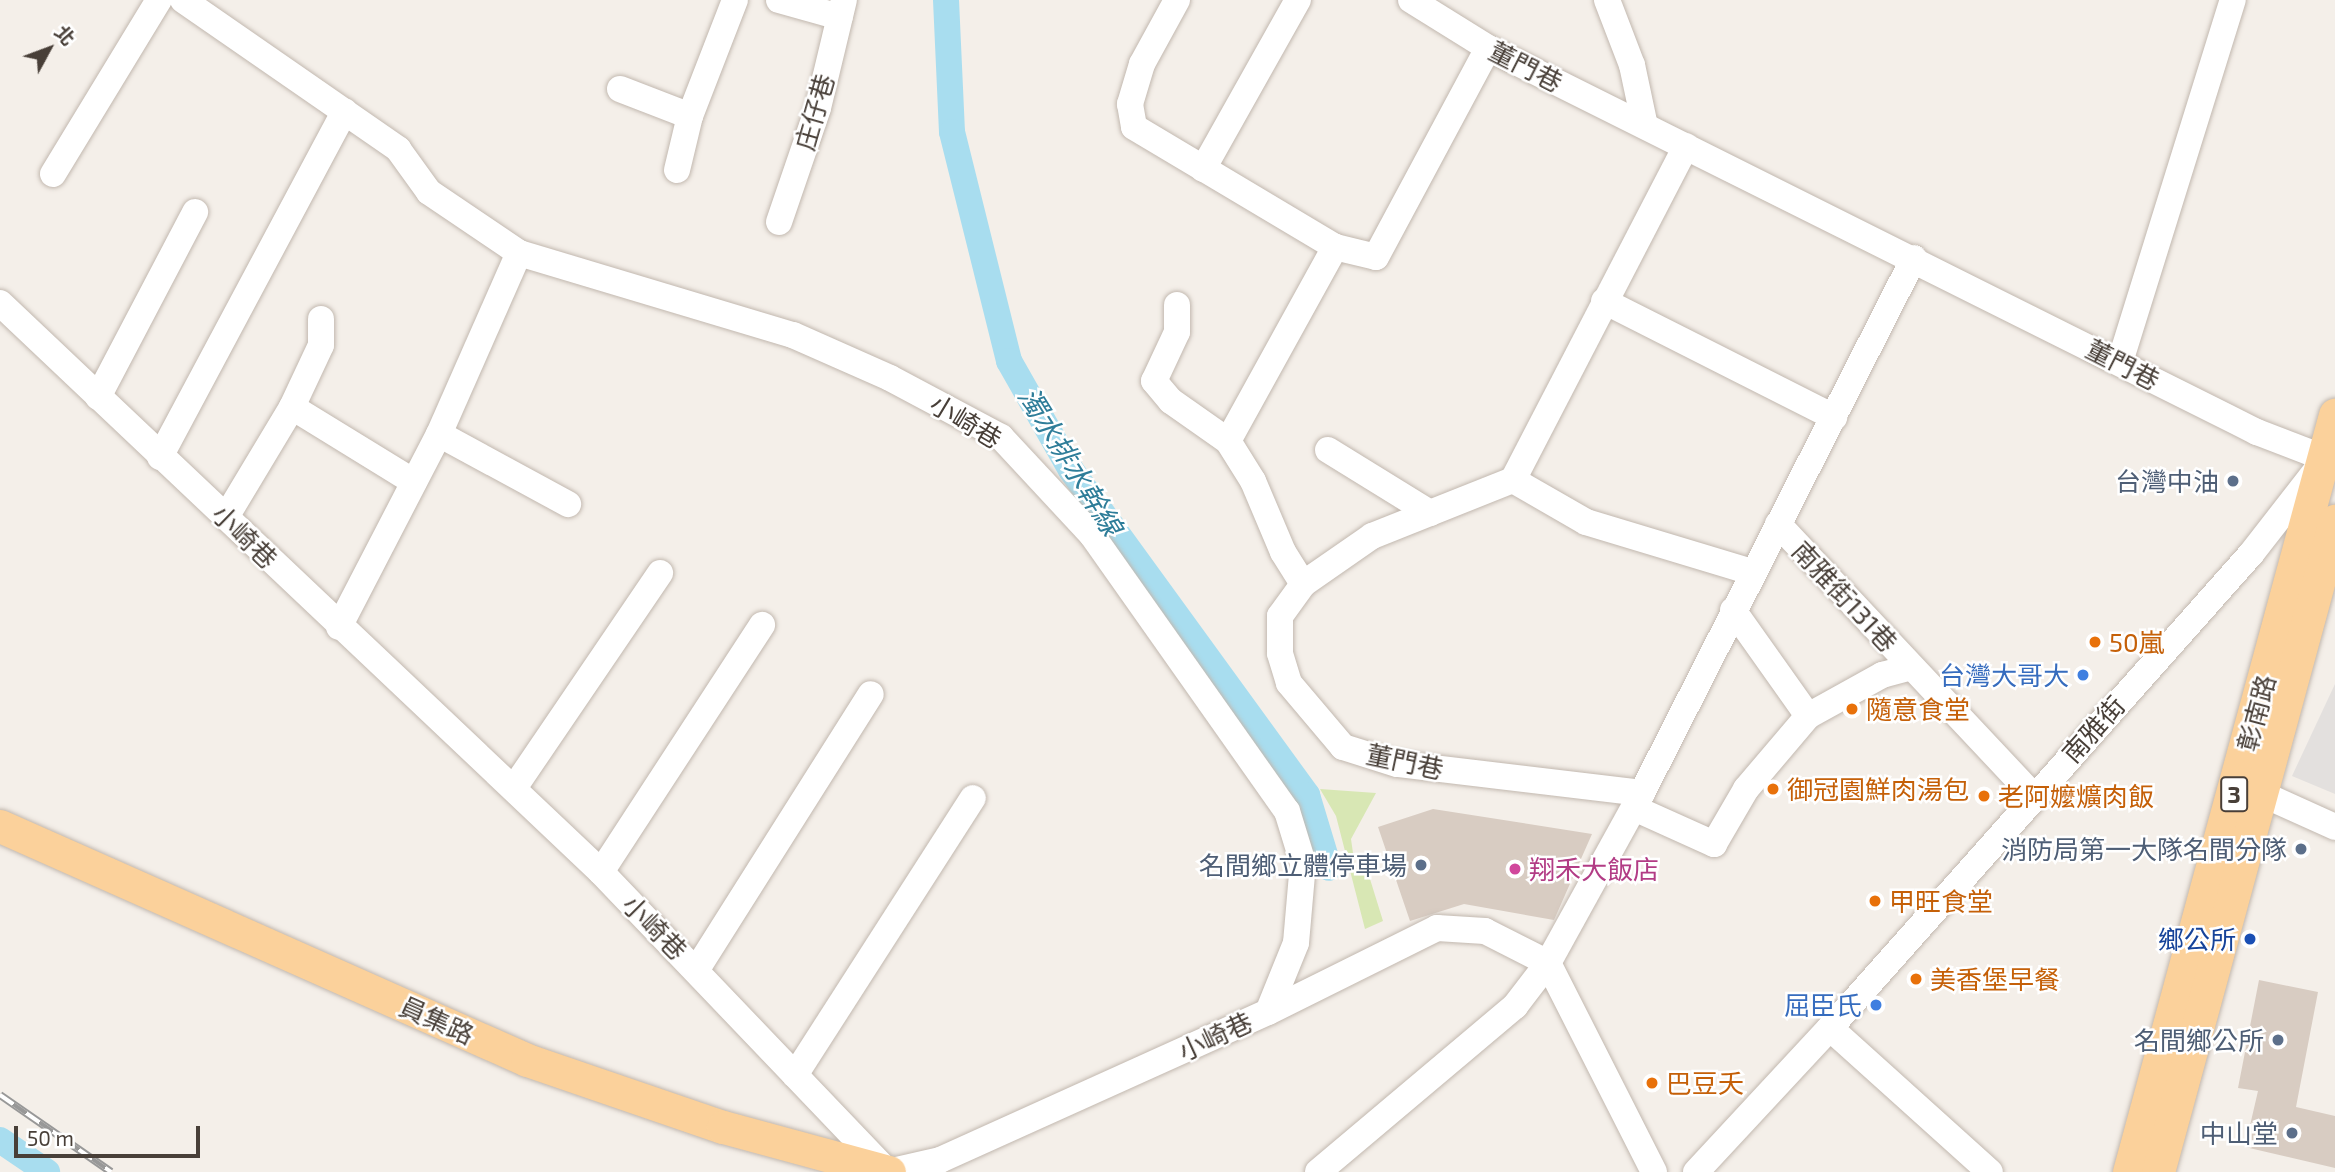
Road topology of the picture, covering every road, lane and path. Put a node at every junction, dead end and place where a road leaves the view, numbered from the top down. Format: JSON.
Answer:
{"nodes":[{"id":1,"x":159,"y":0,"type":"edge"},
{"id":2,"x":183,"y":0,"type":"edge"},
{"id":3,"x":734,"y":0,"type":"edge"},
{"id":4,"x":779,"y":0,"type":"edge"},
{"id":5,"x":1177,"y":0,"type":"edge"},
{"id":6,"x":1298,"y":0,"type":"edge"},
{"id":7,"x":1412,"y":0,"type":"edge"},
{"id":8,"x":1607,"y":0,"type":"edge"},
{"id":9,"x":2233,"y":0,"type":"edge"},
{"id":10,"x":842,"y":8,"type":"edge"},
{"id":11,"x":1488,"y":48,"type":"junction"},
{"id":12,"x":620,"y":89,"type":"dead end"},
{"id":13,"x":345,"y":111,"type":"junction"},
{"id":14,"x":690,"y":117,"type":"junction"},
{"id":15,"x":1645,"y":125,"type":"junction"},
{"id":16,"x":1686,"y":146,"type":"junction"},
{"id":17,"x":1203,"y":169,"type":"junction"},
{"id":18,"x":677,"y":170,"type":"dead end"},
{"id":19,"x":53,"y":174,"type":"dead end"},
{"id":20,"x":195,"y":212,"type":"dead end"},
{"id":21,"x":779,"y":222,"type":"dead end"},
{"id":22,"x":1335,"y":247,"type":"junction"},
{"id":23,"x":519,"y":253,"type":"junction"},
{"id":24,"x":1914,"y":257,"type":"junction"},
{"id":25,"x":1604,"y":301,"type":"junction"},
{"id":26,"x":0,"y":303,"type":"edge"},
{"id":27,"x":1177,"y":305,"type":"dead end"},
{"id":28,"x":321,"y":318,"type":"dead end"},
{"id":29,"x":2120,"y":362,"type":"junction"},
{"id":30,"x":98,"y":397,"type":"junction"},
{"id":31,"x":292,"y":407,"type":"junction"},
{"id":32,"x":2335,"y":415,"type":"edge"},
{"id":33,"x":1834,"y":417,"type":"junction"},
{"id":34,"x":439,"y":434,"type":"junction"},
{"id":35,"x":1228,"y":441,"type":"junction"},
{"id":36,"x":1328,"y":450,"type":"dead end"},
{"id":37,"x":160,"y":457,"type":"junction"},
{"id":38,"x":2330,"y":461,"type":"edge"},
{"id":39,"x":1513,"y":480,"type":"junction"},
{"id":40,"x":415,"y":482,"type":"junction"},
{"id":41,"x":568,"y":503,"type":"dead end"},
{"id":42,"x":1430,"y":513,"type":"junction"},
{"id":43,"x":226,"y":517,"type":"junction"},
{"id":44,"x":2335,"y":521,"type":"edge"},
{"id":45,"x":1778,"y":524,"type":"junction"},
{"id":46,"x":1752,"y":572,"type":"junction"},
{"id":47,"x":660,"y":573,"type":"dead end"},
{"id":48,"x":1303,"y":584,"type":"junction"},
{"id":49,"x":1733,"y":610,"type":"junction"},
{"id":50,"x":762,"y":625,"type":"dead end"},
{"id":51,"x":339,"y":626,"type":"junction"},
{"id":52,"x":1911,"y":667,"type":"junction"},
{"id":53,"x":871,"y":694,"type":"dead end"},
{"id":54,"x":1808,"y":716,"type":"junction"},
{"id":55,"x":514,"y":788,"type":"junction"},
{"id":56,"x":2262,"y":794,"type":"junction"},
{"id":57,"x":2034,"y":796,"type":"junction"},
{"id":58,"x":973,"y":798,"type":"dead end"},
{"id":59,"x":1638,"y":801,"type":"junction"},
{"id":60,"x":0,"y":826,"type":"edge"},
{"id":61,"x":2335,"y":827,"type":"edge"},
{"id":62,"x":601,"y":872,"type":"junction"},
{"id":63,"x":1548,"y":963,"type":"junction"},
{"id":64,"x":697,"y":969,"type":"junction"},
{"id":65,"x":1268,"y":1012,"type":"junction"},
{"id":66,"x":1830,"y":1028,"type":"junction"},
{"id":67,"x":794,"y":1074,"type":"junction"},
{"id":68,"x":888,"y":1172,"type":"edge"},
{"id":69,"x":1318,"y":1172,"type":"edge"},
{"id":70,"x":1654,"y":1172,"type":"edge"},
{"id":71,"x":1696,"y":1172,"type":"edge"},
{"id":72,"x":1990,"y":1172,"type":"edge"},
{"id":73,"x":2129,"y":1172,"type":"edge"},
{"id":74,"x":2158,"y":1172,"type":"edge"}],
"edges":[{"from":1,"to":19,"type":"street"},
{"from":2,"to":13,"type":"street","name":"小崎巷"},
{"from":3,"to":14,"type":"street"},
{"from":4,"to":10,"type":"street"},
{"from":5,"to":17,"type":"street"},
{"from":6,"to":17,"type":"street"},
{"from":7,"to":11,"type":"street","name":"董門巷"},
{"from":8,"to":15,"type":"street"},
{"from":9,"to":29,"type":"street"},
{"from":10,"to":21,"type":"street","name":"庄仔巷"},
{"from":11,"to":15,"type":"street","name":"董門巷"},
{"from":11,"to":22,"type":"street"},
{"from":12,"to":14,"type":"street"},
{"from":13,"to":23,"type":"street","name":"小崎巷"},
{"from":13,"to":37,"type":"street"},
{"from":14,"to":18,"type":"street"},
{"from":15,"to":16,"type":"street","name":"董門巷"},
{"from":16,"to":24,"type":"street","name":"董門巷"},
{"from":16,"to":25,"type":"street"},
{"from":17,"to":22,"type":"street"},
{"from":20,"to":30,"type":"street"},
{"from":22,"to":35,"type":"street"},
{"from":23,"to":34,"type":"street"},
{"from":23,"to":65,"type":"street","name":"小崎巷"},
{"from":24,"to":29,"type":"street","name":"董門巷"},
{"from":24,"to":33,"type":"street"},
{"from":25,"to":33,"type":"street"},
{"from":25,"to":39,"type":"street"},
{"from":26,"to":30,"type":"street","name":"小崎巷"},
{"from":27,"to":35,"type":"street"},
{"from":28,"to":31,"type":"street"},
{"from":29,"to":38,"type":"street","name":"董門巷"},
{"from":30,"to":37,"type":"street","name":"小崎巷"},
{"from":31,"to":40,"type":"street"},
{"from":31,"to":43,"type":"street"},
{"from":32,"to":38,"type":"main road","name":"彰南路","number":"3"},
{"from":33,"to":45,"type":"street"},
{"from":34,"to":40,"type":"street"},
{"from":34,"to":41,"type":"street"},
{"from":35,"to":48,"type":"street"},
{"from":36,"to":42,"type":"street"},
{"from":37,"to":43,"type":"street","name":"小崎巷"},
{"from":38,"to":57,"type":"street","name":"南雅街"},
{"from":38,"to":73,"type":"main road","name":"彰南路","number":"3"},
{"from":39,"to":42,"type":"street","name":"董門巷"},
{"from":39,"to":46,"type":"street"},
{"from":40,"to":51,"type":"street"},
{"from":42,"to":48,"type":"street","name":"董門巷"},
{"from":43,"to":51,"type":"street","name":"小崎巷"},
{"from":44,"to":56,"type":"main road","name":"彰南路","number":"3"},
{"from":45,"to":46,"type":"street"},
{"from":45,"to":52,"type":"street","name":"南雅街131巷"},
{"from":46,"to":49,"type":"street"},
{"from":47,"to":55,"type":"street"},
{"from":48,"to":59,"type":"street","name":"董門巷"},
{"from":49,"to":54,"type":"street"},
{"from":49,"to":59,"type":"street"},
{"from":50,"to":62,"type":"street"},
{"from":51,"to":55,"type":"street","name":"小崎巷"},
{"from":52,"to":54,"type":"street","name":"南雅街131巷"},
{"from":52,"to":57,"type":"street","name":"南雅街131巷"},
{"from":53,"to":64,"type":"street"},
{"from":54,"to":59,"type":"street","name":"南雅街131巷"},
{"from":55,"to":62,"type":"street","name":"小崎巷"},
{"from":56,"to":61,"type":"street","name":"彰南路"},
{"from":56,"to":74,"type":"main road","name":"彰南路","number":"3"},
{"from":57,"to":66,"type":"street","name":"南雅街"},
{"from":58,"to":67,"type":"street"},
{"from":59,"to":63,"type":"street"},
{"from":60,"to":68,"type":"main road","name":"員集路"},
{"from":62,"to":64,"type":"street","name":"小崎巷"},
{"from":63,"to":65,"type":"street"},
{"from":63,"to":69,"type":"street"},
{"from":63,"to":70,"type":"street"},
{"from":64,"to":67,"type":"street","name":"小崎巷"},
{"from":65,"to":68,"type":"street","name":"小崎巷"},
{"from":66,"to":71,"type":"street","name":"南雅街"},
{"from":66,"to":72,"type":"street"},
{"from":67,"to":68,"type":"street","name":"小崎巷"}]}
